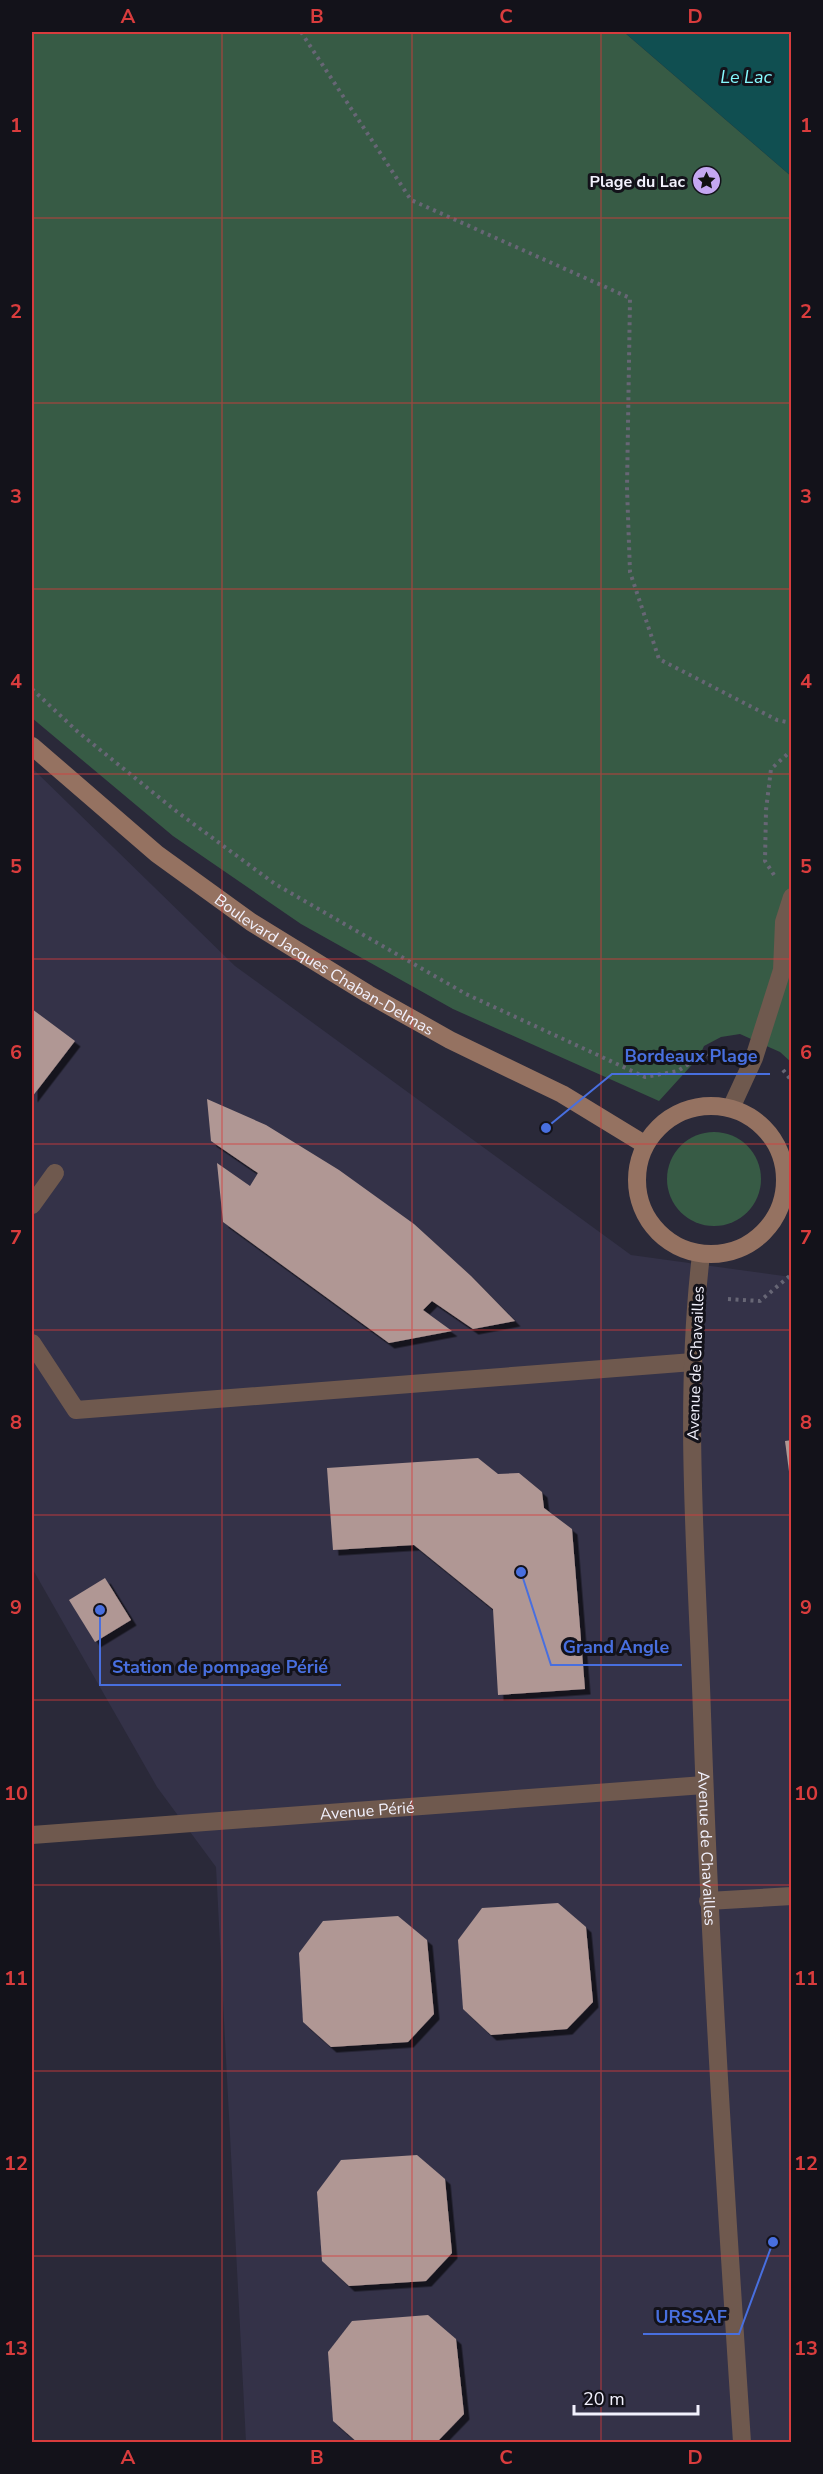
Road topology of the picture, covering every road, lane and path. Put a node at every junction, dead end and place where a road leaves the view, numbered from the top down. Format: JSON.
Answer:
{"nodes":[{"id":1,"x":301,"y":32,"type":"edge"},
{"id":2,"x":32,"y":689,"type":"edge"},
{"id":3,"x":792,"y":723,"type":"edge"},
{"id":4,"x":32,"y":747,"type":"edge"},
{"id":5,"x":792,"y":750,"type":"edge"},
{"id":6,"x":791,"y":898,"type":"edge"},
{"id":7,"x":754,"y":1058,"type":"junction"},
{"id":8,"x":792,"y":1081,"type":"edge"},
{"id":9,"x":731,"y":1108,"type":"junction"},
{"id":10,"x":644,"y":1144,"type":"junction"},
{"id":11,"x":55,"y":1173,"type":"dead end"},
{"id":12,"x":789,"y":1190,"type":"edge"},
{"id":13,"x":32,"y":1205,"type":"edge"},
{"id":14,"x":700,"y":1255,"type":"junction"},
{"id":15,"x":792,"y":1274,"type":"edge"},
{"id":16,"x":728,"y":1299,"type":"dead end"},
{"id":17,"x":32,"y":1343,"type":"edge"},
{"id":18,"x":693,"y":1362,"type":"junction"},
{"id":19,"x":704,"y":1785,"type":"junction"},
{"id":20,"x":32,"y":1835,"type":"edge"},
{"id":21,"x":792,"y":1896,"type":"edge"},
{"id":22,"x":708,"y":1901,"type":"junction"},
{"id":23,"x":742,"y":2442,"type":"edge"}],
"edges":[{"from":1,"to":3,"type":"path"},
{"from":2,"to":7,"type":"path"},
{"from":4,"to":10,"type":"main road","name":"Boulevard Jacques Chaban-Delmas"},
{"from":5,"to":6,"type":"path"},
{"from":6,"to":7,"type":"street"},
{"from":7,"to":8,"type":"path"},
{"from":7,"to":9,"type":"street"},
{"from":9,"to":10,"type":"main road"},
{"from":9,"to":12,"type":"main road"},
{"from":10,"to":14,"type":"main road"},
{"from":11,"to":13,"type":"street"},
{"from":12,"to":14,"type":"main road"},
{"from":14,"to":18,"type":"street","name":"Avenue de Chavailles"},
{"from":15,"to":16,"type":"path"},
{"from":17,"to":18,"type":"street"},
{"from":18,"to":19,"type":"street","name":"Avenue de Chavailles"},
{"from":19,"to":20,"type":"street","name":"Avenue Périé"},
{"from":19,"to":22,"type":"street","name":"Avenue de Chavailles"},
{"from":21,"to":22,"type":"street"},
{"from":22,"to":23,"type":"street","name":"Avenue de Chavailles"}]}
